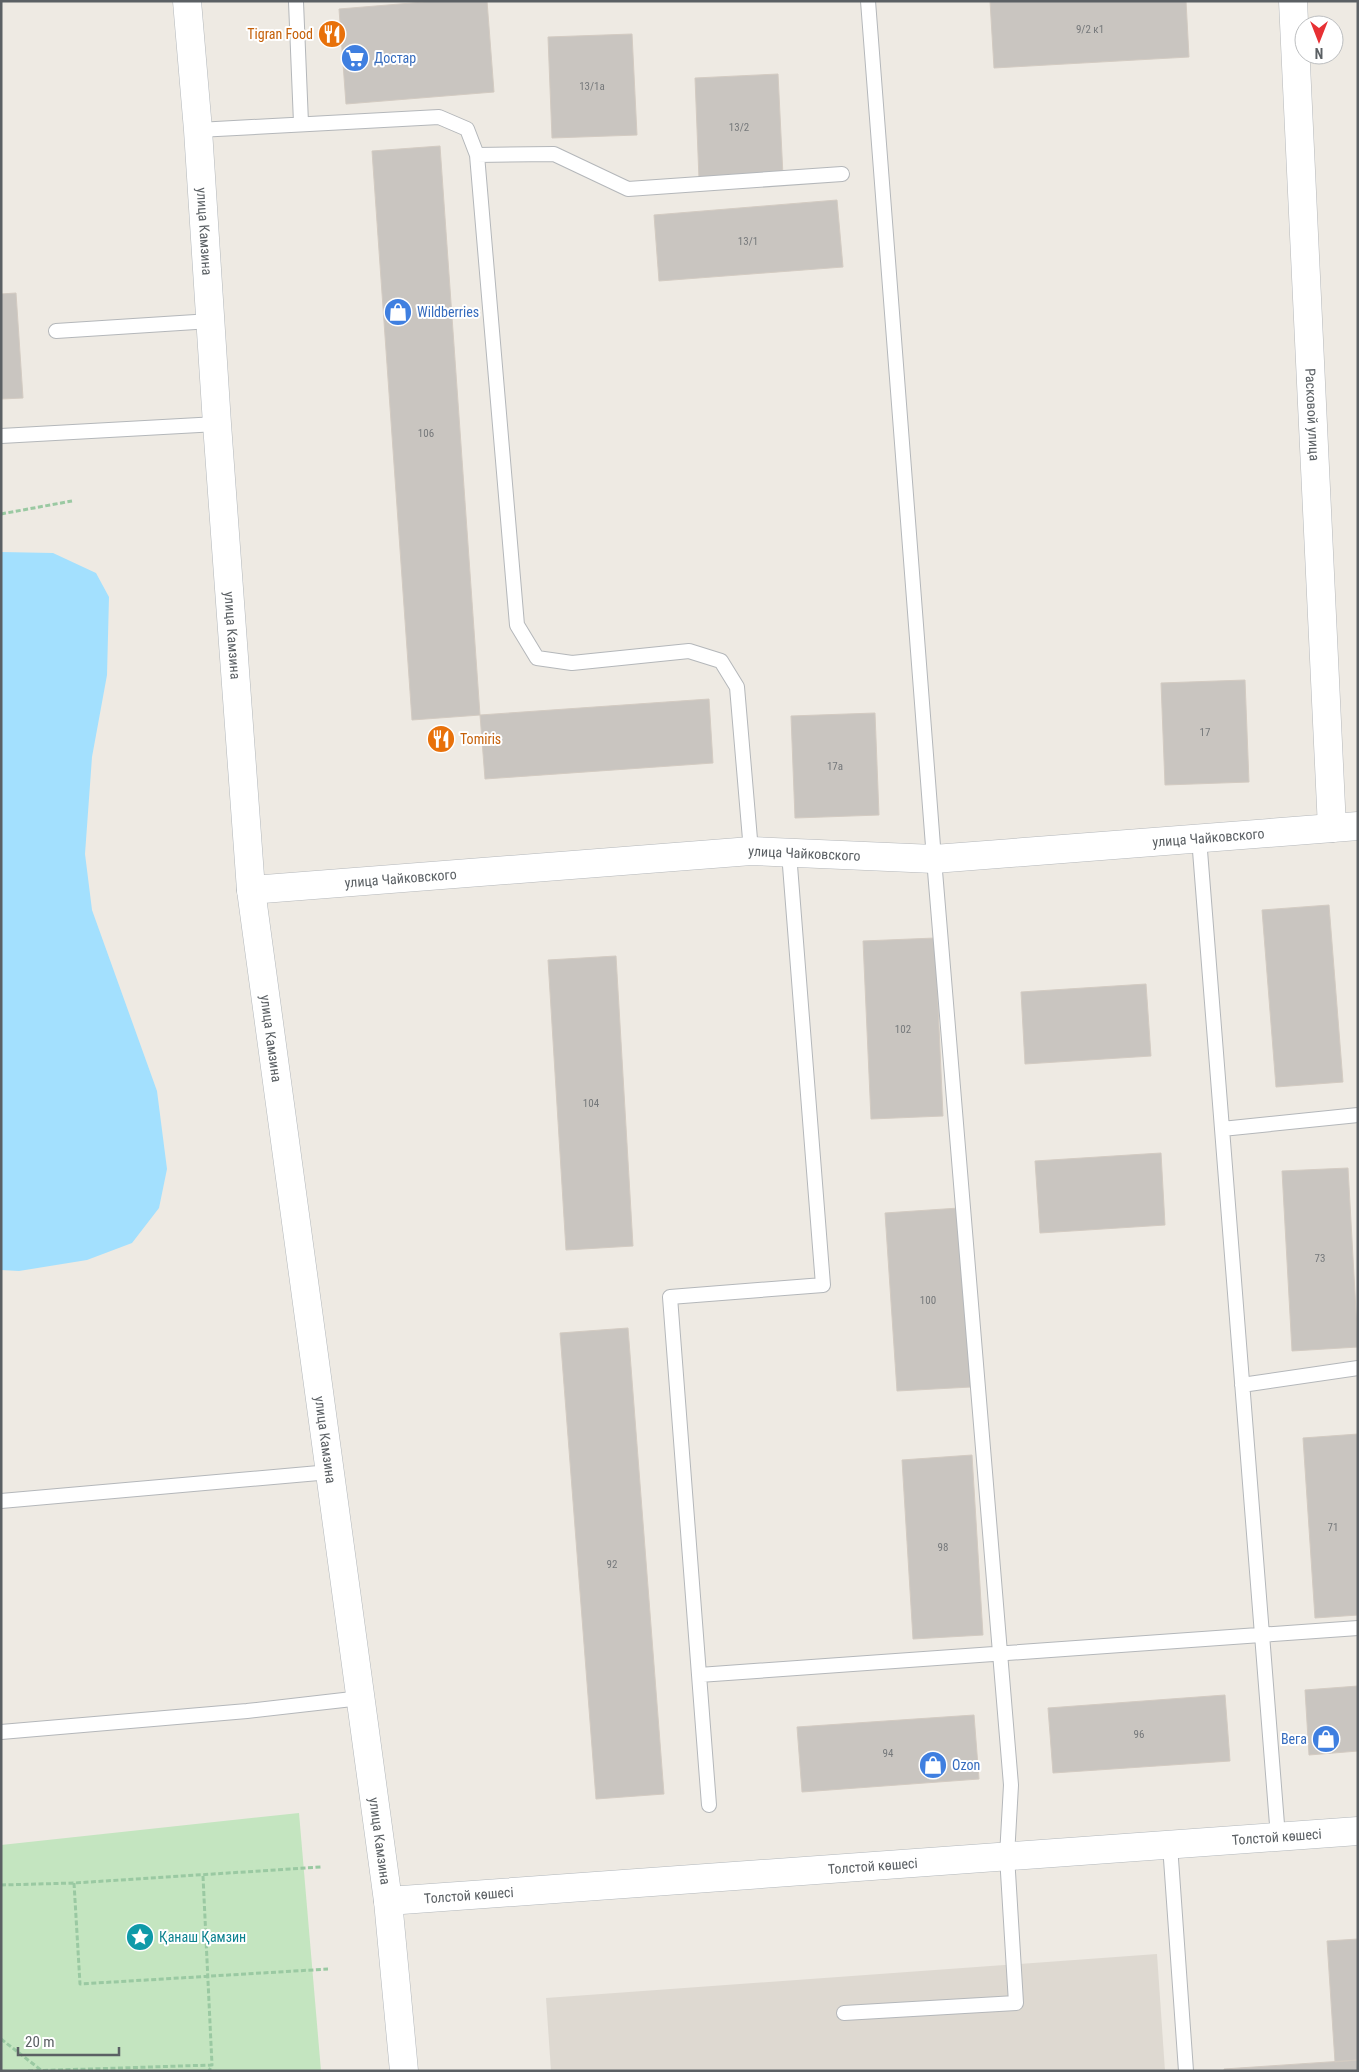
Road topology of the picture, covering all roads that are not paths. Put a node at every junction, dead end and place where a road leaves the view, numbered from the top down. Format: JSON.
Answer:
{"nodes":[{"id":1,"x":187,"y":1,"type":"edge"},
{"id":2,"x":868,"y":1,"type":"edge"},
{"id":3,"x":1293,"y":1,"type":"edge"},
{"id":4,"x":296,"y":2,"type":"edge"},
{"id":5,"x":301,"y":123,"type":"junction"},
{"id":6,"x":198,"y":130,"type":"junction"},
{"id":7,"x":477,"y":155,"type":"junction"},
{"id":8,"x":842,"y":174,"type":"dead end"},
{"id":9,"x":211,"y":321,"type":"junction"},
{"id":10,"x":56,"y":332,"type":"dead end"},
{"id":11,"x":217,"y":424,"type":"junction"},
{"id":12,"x":1,"y":436,"type":"edge"},
{"id":13,"x":1345,"y":827,"type":"edge"},
{"id":14,"x":1200,"y":838,"type":"junction"},
{"id":15,"x":751,"y":851,"type":"junction"},
{"id":16,"x":789,"y":853,"type":"junction"},
{"id":17,"x":934,"y":859,"type":"junction"},
{"id":18,"x":251,"y":890,"type":"junction"},
{"id":19,"x":1358,"y":1115,"type":"edge"},
{"id":20,"x":1222,"y":1129,"type":"junction"},
{"id":21,"x":1358,"y":1368,"type":"edge"},
{"id":22,"x":1242,"y":1385,"type":"junction"},
{"id":23,"x":330,"y":1472,"type":"junction"},
{"id":24,"x":1,"y":1501,"type":"edge"},
{"id":25,"x":1358,"y":1628,"type":"edge"},
{"id":26,"x":1262,"y":1635,"type":"junction"},
{"id":27,"x":1000,"y":1653,"type":"junction"},
{"id":28,"x":699,"y":1675,"type":"junction"},
{"id":29,"x":361,"y":1698,"type":"junction"},
{"id":30,"x":1,"y":1732,"type":"edge"},
{"id":31,"x":709,"y":1805,"type":"dead end"},
{"id":32,"x":1358,"y":1831,"type":"edge"},
{"id":33,"x":1278,"y":1837,"type":"junction"},
{"id":34,"x":1170,"y":1845,"type":"junction"},
{"id":35,"x":1006,"y":1856,"type":"junction"},
{"id":36,"x":388,"y":1901,"type":"junction"},
{"id":37,"x":844,"y":2013,"type":"dead end"},
{"id":38,"x":404,"y":2071,"type":"edge"},
{"id":39,"x":1186,"y":2071,"type":"edge"}],
"edges":[{"from":1,"to":6,"type":"main road","name":"улица Камзина"},
{"from":2,"to":17,"type":"lane"},
{"from":3,"to":13,"type":"main road","name":"Расковой улица"},
{"from":4,"to":5,"type":"lane"},
{"from":5,"to":6,"type":"lane"},
{"from":5,"to":7,"type":"lane"},
{"from":6,"to":9,"type":"main road","name":"улица Камзина"},
{"from":7,"to":8,"type":"lane"},
{"from":7,"to":15,"type":"lane"},
{"from":9,"to":10,"type":"lane"},
{"from":9,"to":11,"type":"main road","name":"улица Камзина"},
{"from":11,"to":12,"type":"lane"},
{"from":11,"to":18,"type":"main road","name":"улица Камзина"},
{"from":13,"to":14,"type":"main road","name":"улица Чайковского"},
{"from":14,"to":17,"type":"main road","name":"улица Чайковского"},
{"from":14,"to":20,"type":"lane"},
{"from":15,"to":16,"type":"main road","name":"улица Чайковского"},
{"from":15,"to":18,"type":"main road","name":"улица Чайковского"},
{"from":16,"to":17,"type":"main road","name":"улица Чайковского"},
{"from":16,"to":28,"type":"lane"},
{"from":17,"to":27,"type":"lane"},
{"from":18,"to":23,"type":"main road","name":"улица Камзина"},
{"from":19,"to":20,"type":"lane"},
{"from":20,"to":22,"type":"lane"},
{"from":21,"to":22,"type":"lane"},
{"from":22,"to":26,"type":"lane"},
{"from":23,"to":24,"type":"lane"},
{"from":23,"to":29,"type":"main road","name":"улица Камзина"},
{"from":25,"to":26,"type":"lane"},
{"from":26,"to":27,"type":"lane"},
{"from":26,"to":33,"type":"lane"},
{"from":27,"to":28,"type":"lane"},
{"from":27,"to":35,"type":"lane"},
{"from":28,"to":31,"type":"lane"},
{"from":29,"to":30,"type":"lane"},
{"from":29,"to":36,"type":"main road","name":"улица Камзина"},
{"from":32,"to":33,"type":"main road","name":"Толстой көшесі"},
{"from":33,"to":34,"type":"main road","name":"Толстой көшесі"},
{"from":34,"to":35,"type":"main road","name":"Толстой көшесі"},
{"from":34,"to":39,"type":"lane"},
{"from":35,"to":36,"type":"main road","name":"Толстой көшесі"},
{"from":35,"to":37,"type":"lane"},
{"from":36,"to":38,"type":"main road","name":"улица Камзина"}]}
